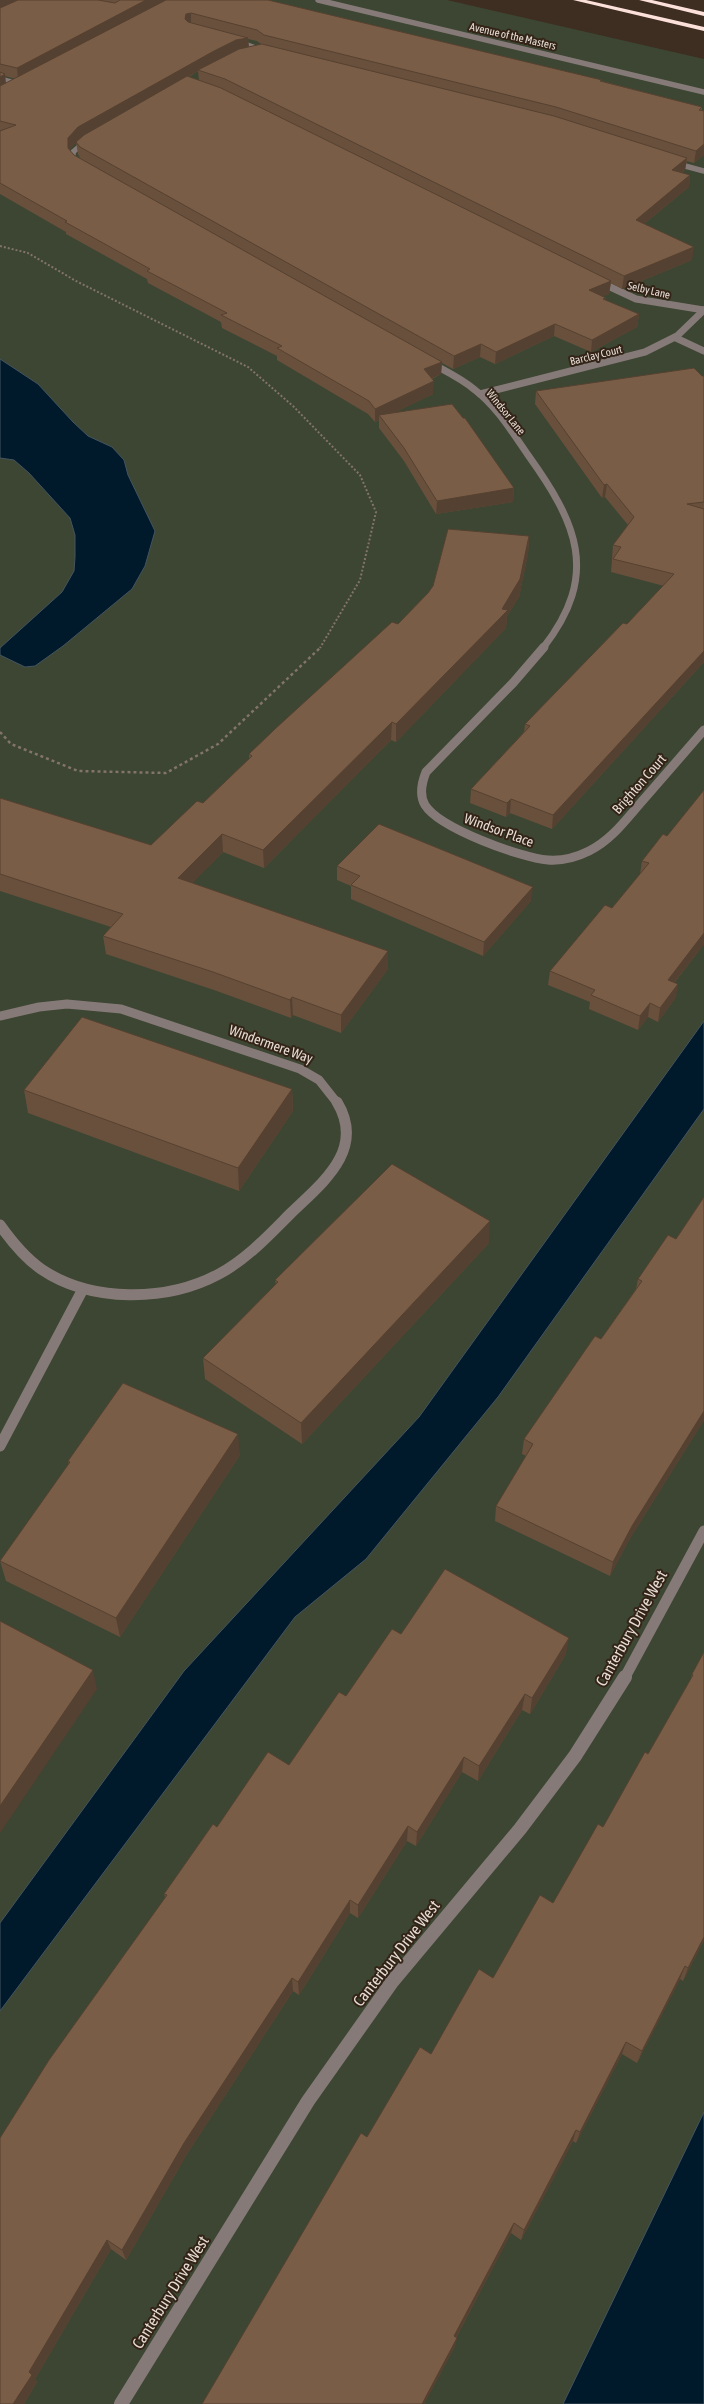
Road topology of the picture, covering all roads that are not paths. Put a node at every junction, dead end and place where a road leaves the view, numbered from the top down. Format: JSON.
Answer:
{"nodes":[{"id":1,"x":318,"y":0,"type":"edge"},
{"id":2,"x":577,"y":0,"type":"edge"},
{"id":3,"x":643,"y":0,"type":"edge"},
{"id":4,"x":704,"y":14,"type":"edge"},
{"id":5,"x":704,"y":29,"type":"edge"},
{"id":6,"x":228,"y":39,"type":"edge"},
{"id":7,"x":262,"y":51,"type":"junction"},
{"id":8,"x":245,"y":52,"type":"edge"},
{"id":9,"x":271,"y":52,"type":"edge"},
{"id":10,"x":0,"y":79,"type":"edge"},
{"id":11,"x":27,"y":80,"type":"edge"},
{"id":12,"x":18,"y":84,"type":"junction"},
{"id":13,"x":12,"y":87,"type":"edge"},
{"id":14,"x":704,"y":92,"type":"edge"},
{"id":15,"x":90,"y":138,"type":"edge"},
{"id":16,"x":671,"y":162,"type":"edge"},
{"id":17,"x":87,"y":168,"type":"edge"},
{"id":18,"x":704,"y":171,"type":"edge"},
{"id":19,"x":588,"y":277,"type":"edge"},
{"id":20,"x":704,"y":310,"type":"edge"},
{"id":21,"x":676,"y":338,"type":"junction"},
{"id":22,"x":704,"y":351,"type":"edge"},
{"id":23,"x":426,"y":360,"type":"edge"},
{"id":24,"x":480,"y":394,"type":"junction"},
{"id":25,"x":704,"y":730,"type":"edge"},
{"id":26,"x":420,"y":786,"type":"joint"},
{"id":27,"x":591,"y":852,"type":"joint"},
{"id":28,"x":0,"y":1016,"type":"edge"},
{"id":29,"x":0,"y":1225,"type":"edge"},
{"id":30,"x":83,"y":1289,"type":"junction"},
{"id":31,"x":0,"y":1446,"type":"edge"},
{"id":32,"x":704,"y":1531,"type":"edge"},
{"id":33,"x":121,"y":2404,"type":"edge"}],
"edges":[{"from":1,"to":14,"type":"street","name":"Avenue of the Masters"},
{"from":2,"to":5,"type":"highway"},
{"from":3,"to":4,"type":"highway"},
{"from":6,"to":7,"type":"street"},
{"from":7,"to":8,"type":"street"},
{"from":7,"to":9,"type":"street"},
{"from":10,"to":12,"type":"street"},
{"from":11,"to":12,"type":"street"},
{"from":12,"to":13,"type":"street"},
{"from":15,"to":17,"type":"street"},
{"from":16,"to":18,"type":"street"},
{"from":19,"to":20,"type":"street","name":"Selby Lane"},
{"from":20,"to":21,"type":"street","name":"Barclay Court"},
{"from":21,"to":22,"type":"street"},
{"from":21,"to":24,"type":"street","name":"Barclay Court"},
{"from":23,"to":24,"type":"street","name":"Windsor Lane"},
{"from":24,"to":26,"type":"street","name":"Windsor Lane"},
{"from":25,"to":27,"type":"street","name":"Brighton Court"},
{"from":26,"to":27,"type":"street","name":"Windsor Place"},
{"from":28,"to":30,"type":"street","name":"Windermere Way"},
{"from":29,"to":30,"type":"street","name":"Windermere Way"},
{"from":30,"to":31,"type":"street"},
{"from":32,"to":33,"type":"street","name":"Canterbury Drive West"}]}
